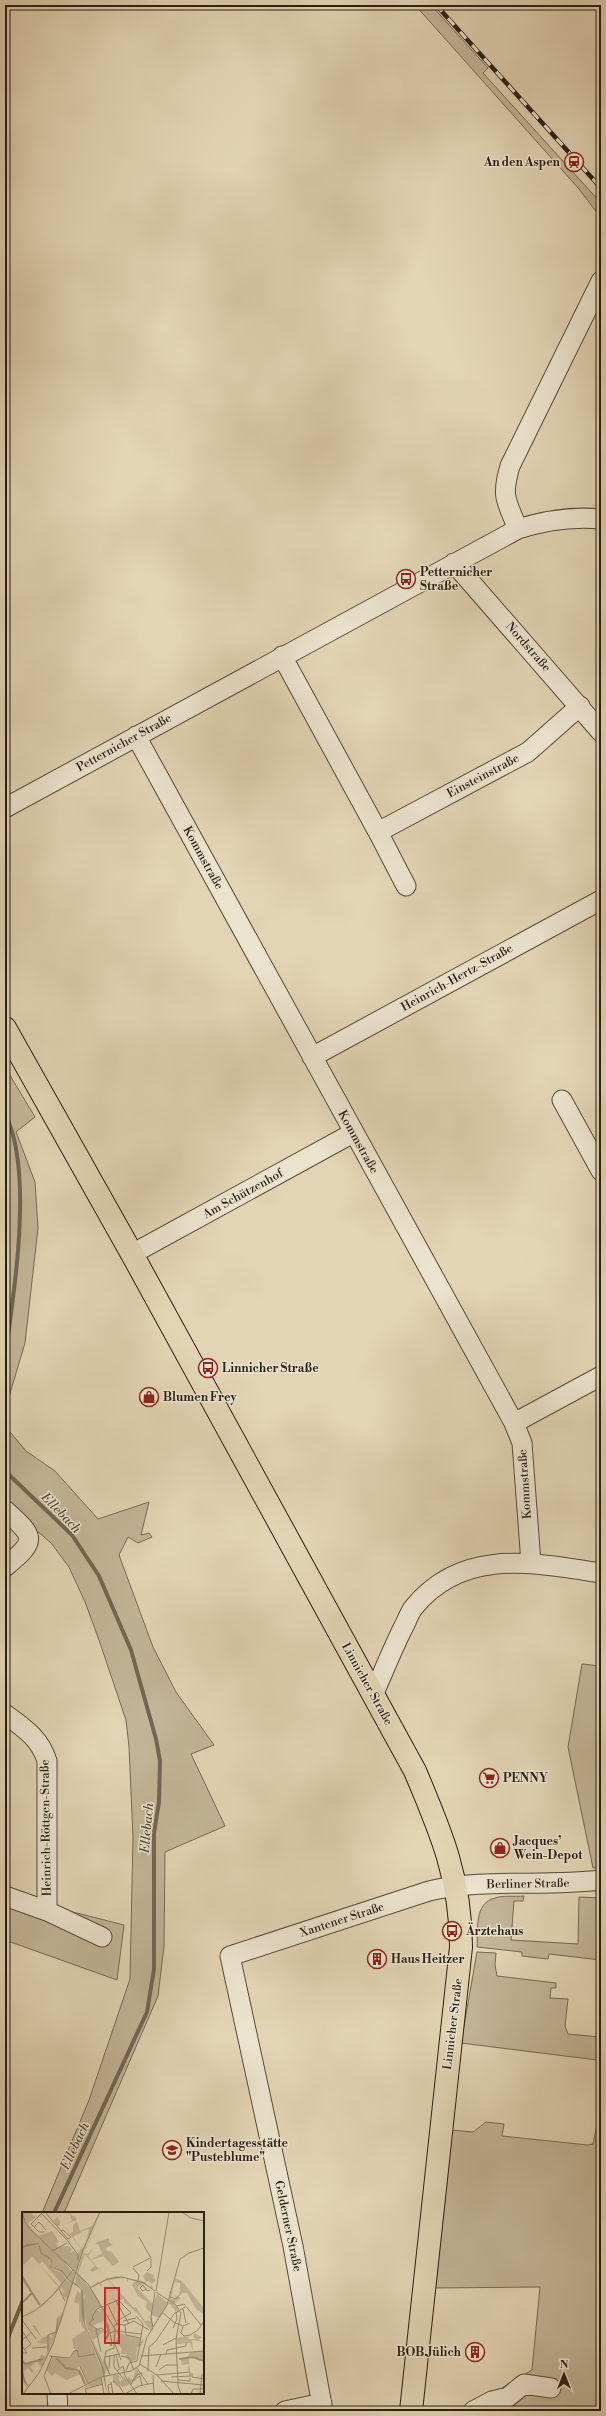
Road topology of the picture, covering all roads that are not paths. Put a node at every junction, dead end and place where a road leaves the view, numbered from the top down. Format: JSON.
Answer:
{"nodes":[{"id":1,"x":601,"y":281,"type":"edge"},
{"id":2,"x":601,"y":519,"type":"edge"},
{"id":3,"x":518,"y":529,"type":"junction"},
{"id":4,"x":454,"y":563,"type":"junction"},
{"id":5,"x":282,"y":656,"type":"junction"},
{"id":6,"x":580,"y":706,"type":"junction"},
{"id":7,"x":601,"y":732,"type":"edge"},
{"id":8,"x":136,"y":736,"type":"junction"},
{"id":9,"x":5,"y":808,"type":"edge"},
{"id":10,"x":378,"y":832,"type":"junction"},
{"id":11,"x":406,"y":886,"type":"dead end"},
{"id":12,"x":601,"y":900,"type":"edge"},
{"id":13,"x":5,"y":1028,"type":"edge"},
{"id":14,"x":312,"y":1057,"type":"junction"},
{"id":15,"x":562,"y":1100,"type":"dead end"},
{"id":16,"x":353,"y":1133,"type":"junction"},
{"id":17,"x":601,"y":1171,"type":"edge"},
{"id":18,"x":132,"y":1254,"type":"junction"},
{"id":19,"x":601,"y":1376,"type":"edge"},
{"id":20,"x":514,"y":1423,"type":"junction"},
{"id":21,"x":5,"y":1510,"type":"edge"},
{"id":22,"x":531,"y":1563,"type":"junction"},
{"id":23,"x":5,"y":1567,"type":"edge"},
{"id":24,"x":601,"y":1573,"type":"edge"},
{"id":25,"x":373,"y":1695,"type":"junction"},
{"id":26,"x":5,"y":1714,"type":"edge"},
{"id":27,"x":601,"y":1880,"type":"edge"},
{"id":28,"x":456,"y":1885,"type":"junction"},
{"id":29,"x":5,"y":1896,"type":"edge"},
{"id":30,"x":47,"y":1911,"type":"junction"},
{"id":31,"x":102,"y":1937,"type":"dead end"},
{"id":32,"x":230,"y":1956,"type":"joint"},
{"id":33,"x":551,"y":2388,"type":"dead end"},
{"id":34,"x":57,"y":2394,"type":"edge"},
{"id":35,"x":323,"y":2407,"type":"edge"},
{"id":36,"x":58,"y":2411,"type":"edge"},
{"id":37,"x":285,"y":2411,"type":"edge"},
{"id":38,"x":410,"y":2411,"type":"edge"},
{"id":39,"x":473,"y":2411,"type":"edge"}],
"edges":[{"from":1,"to":3,"type":"street"},
{"from":2,"to":3,"type":"street","name":"Petternicher Straße"},
{"from":3,"to":4,"type":"street","name":"Petternicher Straße"},
{"from":4,"to":5,"type":"street","name":"Petternicher Straße"},
{"from":4,"to":6,"type":"street","name":"Nordstraße"},
{"from":5,"to":8,"type":"street","name":"Petternicher Straße"},
{"from":5,"to":10,"type":"street"},
{"from":6,"to":7,"type":"street","name":"Nordstraße"},
{"from":6,"to":10,"type":"street","name":"Einsteinstraße"},
{"from":8,"to":9,"type":"street","name":"Petternicher Straße"},
{"from":8,"to":14,"type":"street","name":"Kommstraße"},
{"from":10,"to":11,"type":"street"},
{"from":12,"to":14,"type":"street","name":"Heinrich-Hertz-Straße"},
{"from":13,"to":18,"type":"main road","name":"Linnicher Straße"},
{"from":14,"to":16,"type":"street","name":"Kommstraße"},
{"from":15,"to":17,"type":"street"},
{"from":16,"to":18,"type":"street","name":"Am Schützenhof"},
{"from":16,"to":20,"type":"street","name":"Kommstraße"},
{"from":18,"to":25,"type":"main road","name":"Linnicher Straße"},
{"from":19,"to":20,"type":"street"},
{"from":20,"to":22,"type":"street","name":"Kommstraße"},
{"from":21,"to":23,"type":"street"},
{"from":22,"to":24,"type":"street"},
{"from":22,"to":25,"type":"street"},
{"from":25,"to":28,"type":"main road","name":"Linnicher Straße"},
{"from":26,"to":30,"type":"street","name":"Heinrich-Röttgen-Straße"},
{"from":27,"to":28,"type":"street","name":"Berliner Straße"},
{"from":28,"to":32,"type":"street","name":"Xantener Straße"},
{"from":28,"to":38,"type":"main road","name":"Linnicher Straße"},
{"from":29,"to":30,"type":"street"},
{"from":30,"to":31,"type":"street"},
{"from":32,"to":35,"type":"street","name":"Gelderner Straße"},
{"from":33,"to":39,"type":"street"},
{"from":34,"to":36,"type":"street"},
{"from":35,"to":37,"type":"street","name":"Gelderner Straße"}]}
